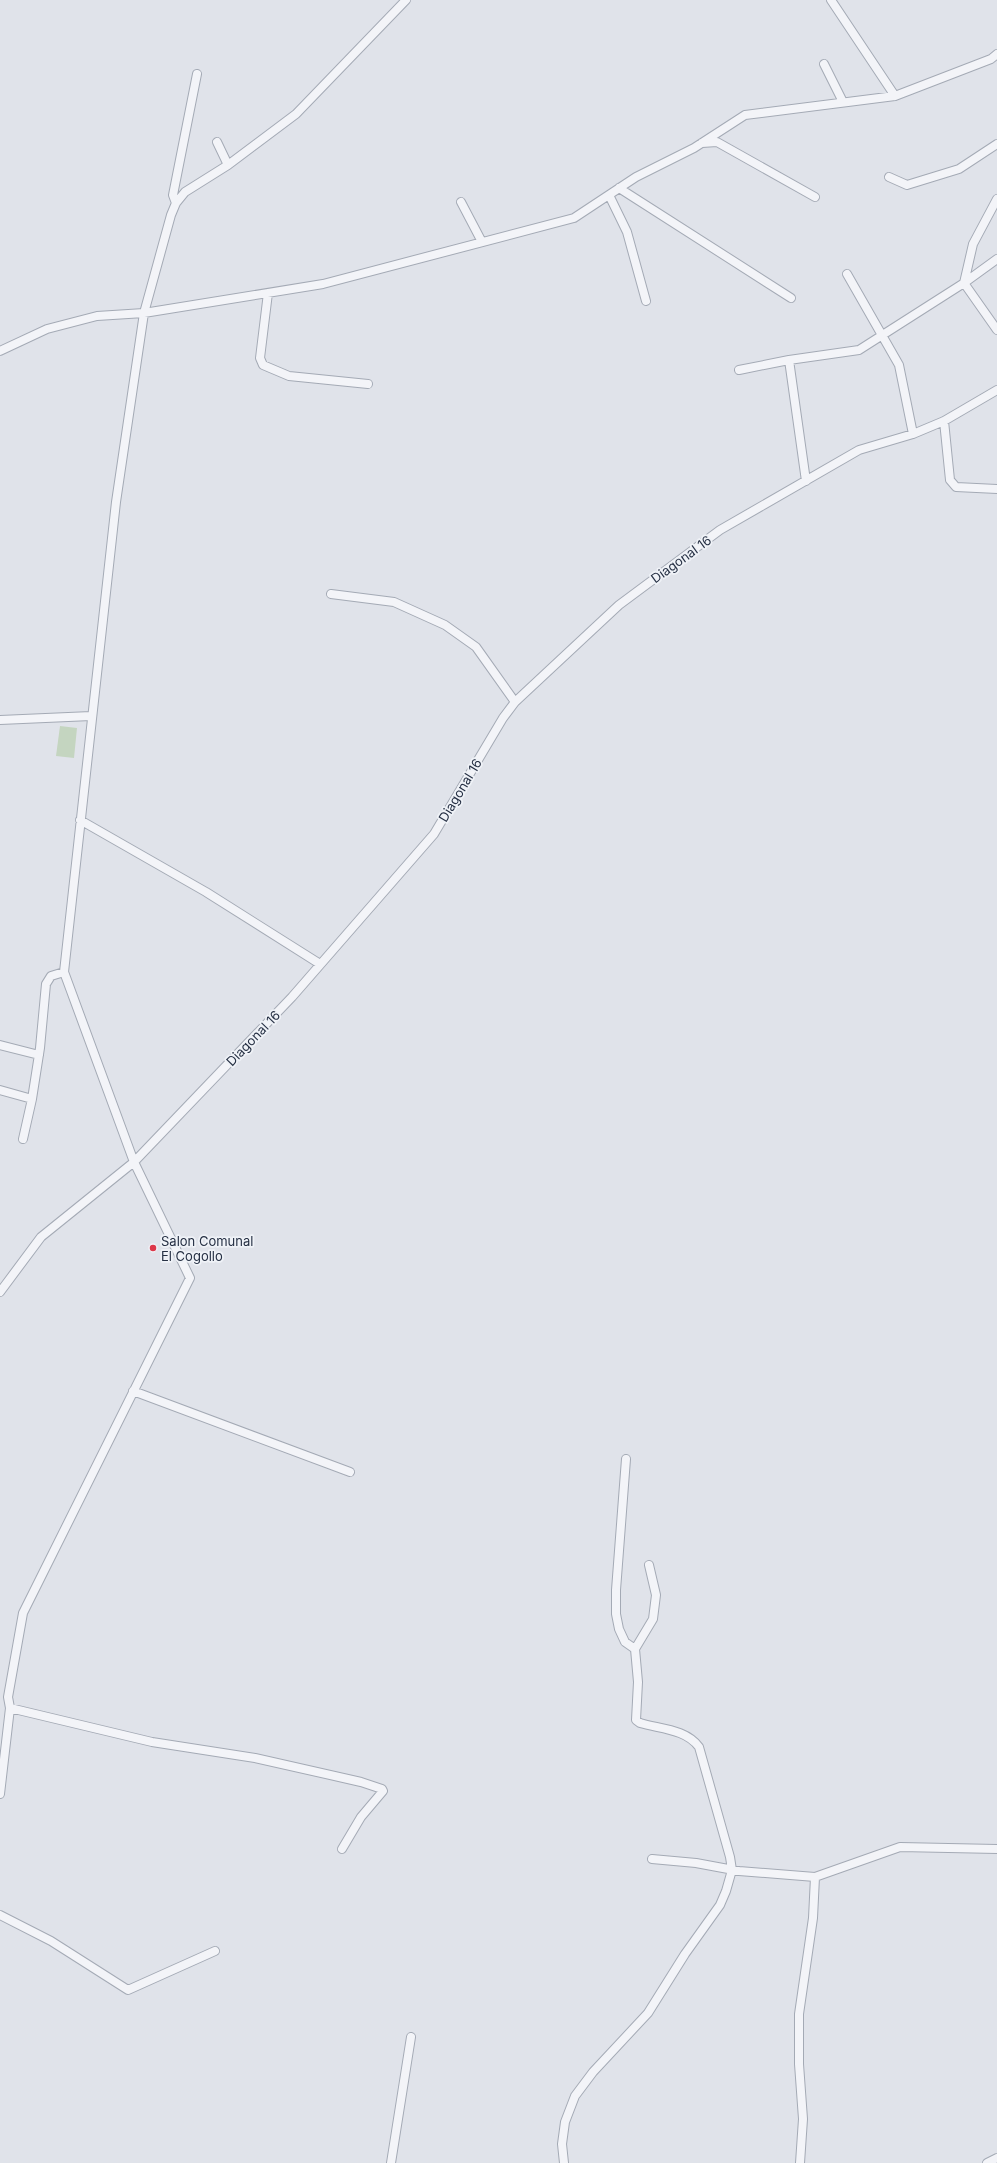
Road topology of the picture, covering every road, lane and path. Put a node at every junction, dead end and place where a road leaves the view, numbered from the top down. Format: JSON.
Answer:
{"nodes":[{"id":1,"x":406,"y":0,"type":"edge"},
{"id":2,"x":831,"y":0,"type":"edge"},
{"id":3,"x":997,"y":54,"type":"edge"},
{"id":4,"x":824,"y":64,"type":"dead end"},
{"id":5,"x":197,"y":74,"type":"dead end"},
{"id":6,"x":895,"y":96,"type":"junction"},
{"id":7,"x":843,"y":102,"type":"junction"},
{"id":8,"x":217,"y":142,"type":"dead end"},
{"id":9,"x":701,"y":143,"type":"junction"},
{"id":10,"x":997,"y":144,"type":"edge"},
{"id":11,"x":228,"y":165,"type":"junction"},
{"id":12,"x":889,"y":177,"type":"dead end"},
{"id":13,"x":619,"y":188,"type":"junction"},
{"id":14,"x":609,"y":195,"type":"junction"},
{"id":15,"x":815,"y":197,"type":"dead end"},
{"id":16,"x":997,"y":199,"type":"edge"},
{"id":17,"x":461,"y":202,"type":"dead end"},
{"id":18,"x":176,"y":203,"type":"junction"},
{"id":19,"x":482,"y":242,"type":"junction"},
{"id":20,"x":997,"y":259,"type":"edge"},
{"id":21,"x":847,"y":274,"type":"dead end"},
{"id":22,"x":964,"y":283,"type":"junction"},
{"id":23,"x":268,"y":293,"type":"junction"},
{"id":24,"x":791,"y":298,"type":"dead end"},
{"id":25,"x":646,"y":301,"type":"dead end"},
{"id":26,"x":144,"y":313,"type":"junction"},
{"id":27,"x":996,"y":328,"type":"edge"},
{"id":28,"x":882,"y":335,"type":"junction"},
{"id":29,"x":0,"y":351,"type":"edge"},
{"id":30,"x":789,"y":360,"type":"junction"},
{"id":31,"x":739,"y":370,"type":"dead end"},
{"id":32,"x":368,"y":384,"type":"dead end"},
{"id":33,"x":997,"y":390,"type":"edge"},
{"id":34,"x":944,"y":421,"type":"junction"},
{"id":35,"x":913,"y":434,"type":"junction"},
{"id":36,"x":806,"y":481,"type":"junction"},
{"id":37,"x":997,"y":488,"type":"edge"},
{"id":38,"x":331,"y":594,"type":"dead end"},
{"id":39,"x":515,"y":702,"type":"junction"},
{"id":40,"x":91,"y":716,"type":"junction"},
{"id":41,"x":0,"y":720,"type":"edge"},
{"id":42,"x":80,"y":820,"type":"junction"},
{"id":43,"x":320,"y":964,"type":"junction"},
{"id":44,"x":64,"y":972,"type":"junction"},
{"id":45,"x":0,"y":1045,"type":"edge"},
{"id":46,"x":39,"y":1055,"type":"junction"},
{"id":47,"x":0,"y":1090,"type":"edge"},
{"id":48,"x":32,"y":1099,"type":"junction"},
{"id":49,"x":22,"y":1139,"type":"dead end"},
{"id":50,"x":134,"y":1162,"type":"junction"},
{"id":51,"x":0,"y":1292,"type":"edge"},
{"id":52,"x":133,"y":1392,"type":"junction"},
{"id":53,"x":626,"y":1459,"type":"dead end"},
{"id":54,"x":350,"y":1472,"type":"dead end"},
{"id":55,"x":649,"y":1565,"type":"dead end"},
{"id":56,"x":635,"y":1649,"type":"junction"},
{"id":57,"x":10,"y":1708,"type":"junction"},
{"id":58,"x":0,"y":1794,"type":"edge"},
{"id":59,"x":342,"y":1849,"type":"dead end"},
{"id":60,"x":997,"y":1849,"type":"edge"},
{"id":61,"x":652,"y":1859,"type":"dead end"},
{"id":62,"x":732,"y":1870,"type":"junction"},
{"id":63,"x":815,"y":1877,"type":"junction"},
{"id":64,"x":0,"y":1915,"type":"edge"},
{"id":65,"x":216,"y":1951,"type":"dead end"},
{"id":66,"x":411,"y":2037,"type":"dead end"},
{"id":67,"x":997,"y":2158,"type":"edge"},
{"id":68,"x":391,"y":2163,"type":"edge"},
{"id":69,"x":564,"y":2163,"type":"edge"},
{"id":70,"x":800,"y":2163,"type":"edge"},
{"id":71,"x":987,"y":2163,"type":"edge"}],
"edges":[{"from":1,"to":11,"type":"street"},
{"from":2,"to":6,"type":"street"},
{"from":3,"to":6,"type":"street"},
{"from":4,"to":7,"type":"street"},
{"from":5,"to":18,"type":"street"},
{"from":6,"to":7,"type":"street"},
{"from":7,"to":9,"type":"street"},
{"from":8,"to":11,"type":"street"},
{"from":9,"to":13,"type":"street"},
{"from":9,"to":15,"type":"street"},
{"from":10,"to":12,"type":"street"},
{"from":11,"to":18,"type":"street"},
{"from":13,"to":14,"type":"street"},
{"from":13,"to":24,"type":"street"},
{"from":14,"to":19,"type":"street"},
{"from":14,"to":25,"type":"street"},
{"from":16,"to":22,"type":"street"},
{"from":17,"to":19,"type":"street"},
{"from":18,"to":26,"type":"street"},
{"from":19,"to":23,"type":"street"},
{"from":20,"to":22,"type":"street"},
{"from":21,"to":28,"type":"street"},
{"from":22,"to":27,"type":"street"},
{"from":22,"to":28,"type":"street"},
{"from":23,"to":26,"type":"street"},
{"from":23,"to":32,"type":"street"},
{"from":26,"to":29,"type":"street"},
{"from":26,"to":40,"type":"street"},
{"from":28,"to":30,"type":"street"},
{"from":28,"to":35,"type":"street"},
{"from":30,"to":31,"type":"street"},
{"from":30,"to":36,"type":"street"},
{"from":33,"to":34,"type":"street","name":"Diagonal 16"},
{"from":34,"to":35,"type":"street","name":"Diagonal 16"},
{"from":34,"to":37,"type":"street"},
{"from":35,"to":36,"type":"street","name":"Diagonal 16"},
{"from":36,"to":39,"type":"street","name":"Diagonal 16"},
{"from":38,"to":39,"type":"street"},
{"from":39,"to":43,"type":"street","name":"Diagonal 16"},
{"from":40,"to":41,"type":"street"},
{"from":40,"to":42,"type":"street"},
{"from":42,"to":43,"type":"street"},
{"from":42,"to":44,"type":"street"},
{"from":43,"to":50,"type":"street","name":"Diagonal 16"},
{"from":44,"to":46,"type":"street"},
{"from":44,"to":50,"type":"street"},
{"from":45,"to":46,"type":"street"},
{"from":46,"to":48,"type":"street"},
{"from":47,"to":48,"type":"street"},
{"from":48,"to":49,"type":"street"},
{"from":50,"to":51,"type":"street","name":"Diagonal 16"},
{"from":50,"to":52,"type":"street"},
{"from":52,"to":54,"type":"street"},
{"from":52,"to":57,"type":"street"},
{"from":53,"to":56,"type":"street"},
{"from":55,"to":56,"type":"street"},
{"from":56,"to":62,"type":"street"},
{"from":57,"to":58,"type":"street"},
{"from":57,"to":59,"type":"street"},
{"from":60,"to":63,"type":"street"},
{"from":61,"to":62,"type":"street"},
{"from":62,"to":63,"type":"street"},
{"from":62,"to":69,"type":"street"},
{"from":63,"to":70,"type":"street"},
{"from":64,"to":65,"type":"street"},
{"from":66,"to":68,"type":"street"},
{"from":67,"to":71,"type":"street"}]}
